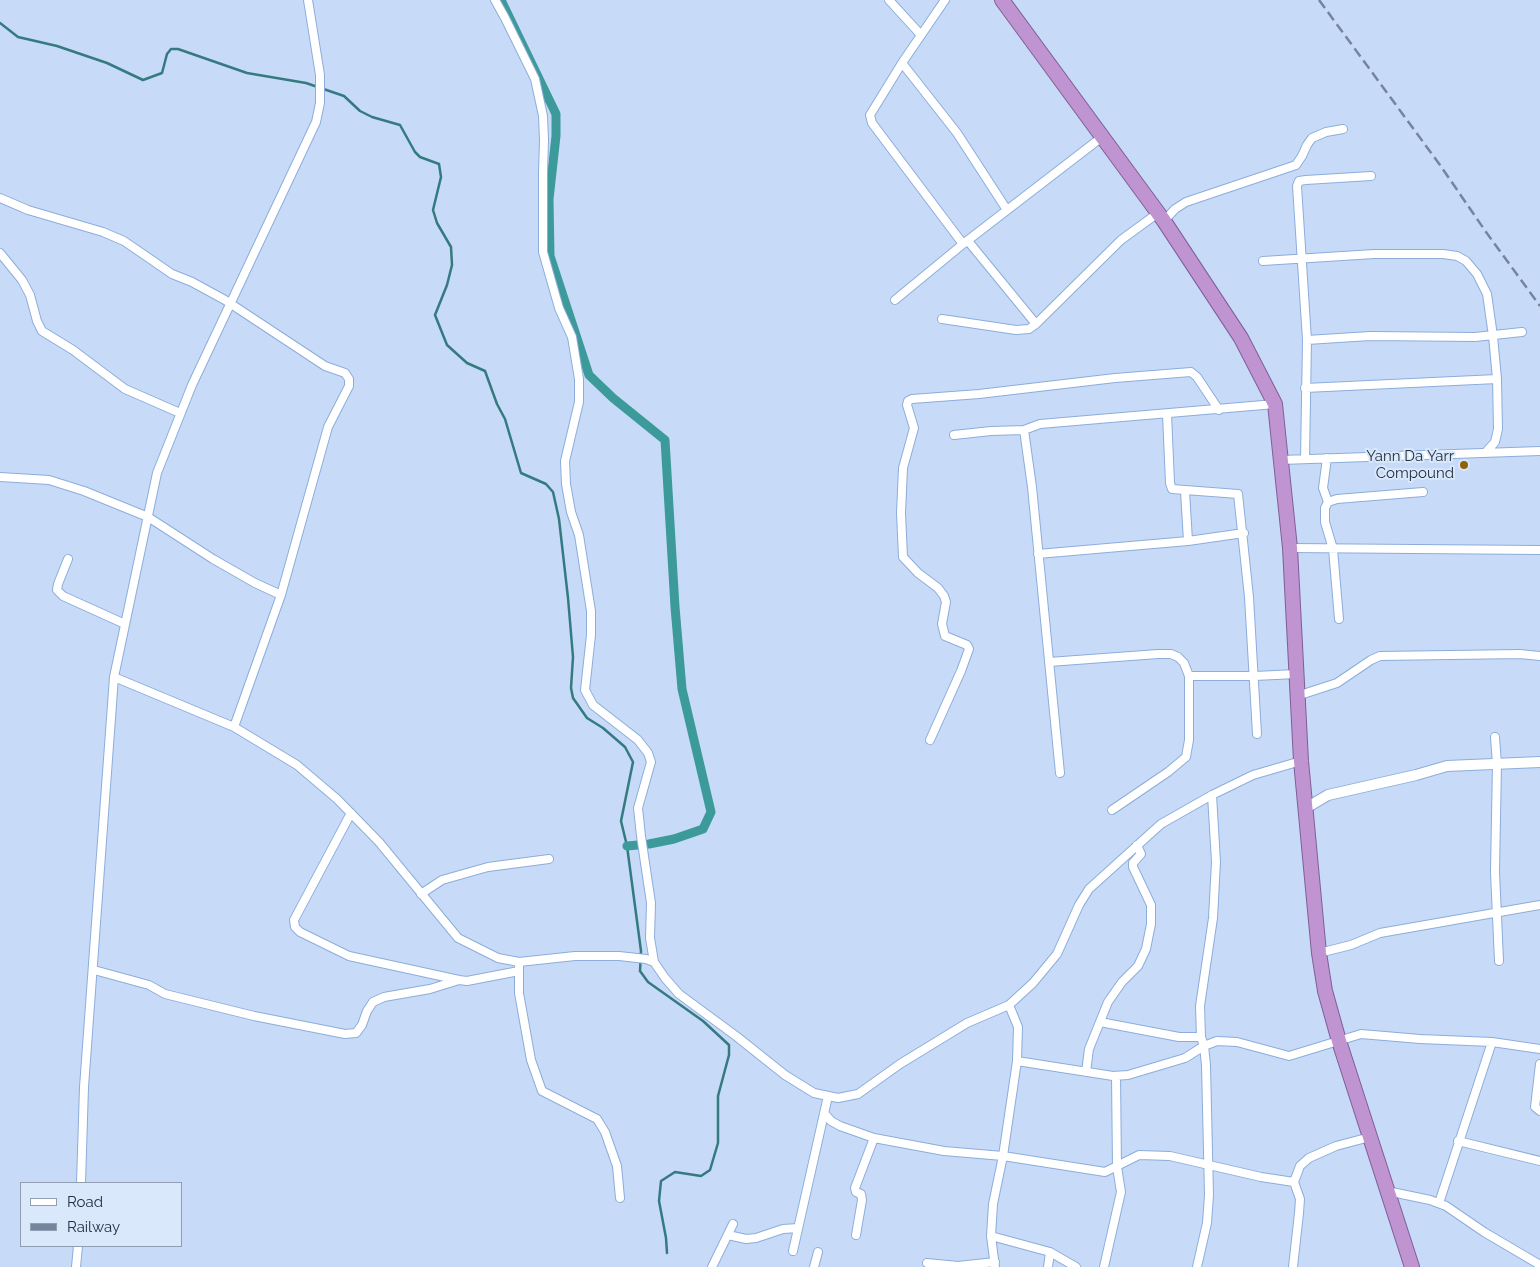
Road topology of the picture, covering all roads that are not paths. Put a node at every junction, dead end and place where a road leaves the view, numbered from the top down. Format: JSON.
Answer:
{"nodes":[{"id":1,"x":308,"y":0,"type":"edge"},
{"id":2,"x":495,"y":0,"type":"edge"},
{"id":3,"x":889,"y":0,"type":"edge"},
{"id":4,"x":945,"y":0,"type":"edge"},
{"id":5,"x":1002,"y":0,"type":"edge"},
{"id":6,"x":921,"y":35,"type":"junction"},
{"id":7,"x":902,"y":63,"type":"junction"},
{"id":8,"x":1343,"y":129,"type":"dead end"},
{"id":9,"x":1102,"y":137,"type":"junction"},
{"id":10,"x":1371,"y":176,"type":"dead end"},
{"id":11,"x":0,"y":198,"type":"edge"},
{"id":12,"x":1007,"y":210,"type":"junction"},
{"id":13,"x":1161,"y":217,"type":"junction"},
{"id":14,"x":965,"y":242,"type":"junction"},
{"id":15,"x":0,"y":253,"type":"edge"},
{"id":16,"x":1302,"y":258,"type":"junction"},
{"id":17,"x":1263,"y":261,"type":"dead end"},
{"id":18,"x":895,"y":300,"type":"dead end"},
{"id":19,"x":230,"y":303,"type":"junction"},
{"id":20,"x":942,"y":320,"type":"dead end"},
{"id":21,"x":1036,"y":324,"type":"junction"},
{"id":22,"x":1522,"y":332,"type":"dead end"},
{"id":23,"x":1493,"y":336,"type":"junction"},
{"id":24,"x":1307,"y":340,"type":"junction"},
{"id":25,"x":1497,"y":380,"type":"junction"},
{"id":26,"x":1305,"y":388,"type":"junction"},
{"id":27,"x":1275,"y":404,"type":"junction"},
{"id":28,"x":1219,"y":410,"type":"junction"},
{"id":29,"x":180,"y":413,"type":"junction"},
{"id":30,"x":1166,"y":414,"type":"junction"},
{"id":31,"x":1024,"y":430,"type":"junction"},
{"id":32,"x":954,"y":436,"type":"dead end"},
{"id":33,"x":1540,"y":451,"type":"edge"},
{"id":34,"x":1486,"y":452,"type":"junction"},
{"id":35,"x":1327,"y":458,"type":"junction"},
{"id":36,"x":1305,"y":459,"type":"junction"},
{"id":37,"x":1281,"y":460,"type":"junction"},
{"id":38,"x":0,"y":477,"type":"edge"},
{"id":39,"x":1184,"y":491,"type":"junction"},
{"id":40,"x":1423,"y":492,"type":"dead end"},
{"id":41,"x":1328,"y":502,"type":"junction"},
{"id":42,"x":148,"y":517,"type":"junction"},
{"id":43,"x":1244,"y":533,"type":"junction"},
{"id":44,"x":1188,"y":541,"type":"junction"},
{"id":45,"x":1290,"y":548,"type":"junction"},
{"id":46,"x":1333,"y":549,"type":"junction"},
{"id":47,"x":1540,"y":550,"type":"edge"},
{"id":48,"x":1038,"y":554,"type":"junction"},
{"id":49,"x":68,"y":559,"type":"dead end"},
{"id":50,"x":281,"y":595,"type":"junction"},
{"id":51,"x":1338,"y":619,"type":"dead end"},
{"id":52,"x":126,"y":624,"type":"junction"},
{"id":53,"x":1540,"y":656,"type":"edge"},
{"id":54,"x":1049,"y":662,"type":"junction"},
{"id":55,"x":1296,"y":674,"type":"junction"},
{"id":56,"x":1188,"y":676,"type":"junction"},
{"id":57,"x":1255,"y":676,"type":"junction"},
{"id":58,"x":114,"y":677,"type":"junction"},
{"id":59,"x":1297,"y":696,"type":"junction"},
{"id":60,"x":234,"y":727,"type":"junction"},
{"id":61,"x":1257,"y":734,"type":"dead end"},
{"id":62,"x":1496,"y":737,"type":"dead end"},
{"id":63,"x":930,"y":740,"type":"dead end"},
{"id":64,"x":1301,"y":760,"type":"junction"},
{"id":65,"x":1540,"y":762,"type":"edge"},
{"id":66,"x":1497,"y":764,"type":"junction"},
{"id":67,"x":1060,"y":773,"type":"dead end"},
{"id":68,"x":1212,"y":795,"type":"junction"},
{"id":69,"x":1306,"y":808,"type":"junction"},
{"id":70,"x":1112,"y":810,"type":"dead end"},
{"id":71,"x":351,"y":813,"type":"junction"},
{"id":72,"x":1137,"y":845,"type":"junction"},
{"id":73,"x":549,"y":859,"type":"dead end"},
{"id":74,"x":421,"y":894,"type":"junction"},
{"id":75,"x":1540,"y":905,"type":"edge"},
{"id":76,"x":1498,"y":912,"type":"junction"},
{"id":77,"x":1319,"y":953,"type":"junction"},
{"id":78,"x":1499,"y":961,"type":"dead end"},
{"id":79,"x":654,"y":962,"type":"junction"},
{"id":80,"x":519,"y":966,"type":"junction"},
{"id":81,"x":94,"y":970,"type":"junction"},
{"id":82,"x":459,"y":980,"type":"junction"},
{"id":83,"x":1008,"y":1006,"type":"junction"},
{"id":84,"x":1100,"y":1022,"type":"junction"},
{"id":85,"x":1201,"y":1037,"type":"junction"},
{"id":86,"x":1339,"y":1040,"type":"junction"},
{"id":87,"x":1492,"y":1042,"type":"junction"},
{"id":88,"x":1204,"y":1046,"type":"junction"},
{"id":89,"x":1540,"y":1049,"type":"edge"},
{"id":90,"x":1017,"y":1061,"type":"junction"},
{"id":91,"x":1540,"y":1064,"type":"edge"},
{"id":92,"x":1086,"y":1072,"type":"junction"},
{"id":93,"x":1116,"y":1076,"type":"junction"},
{"id":94,"x":828,"y":1096,"type":"junction"},
{"id":95,"x":1540,"y":1111,"type":"edge"},
{"id":96,"x":824,"y":1113,"type":"junction"},
{"id":97,"x":1370,"y":1137,"type":"junction"},
{"id":98,"x":874,"y":1138,"type":"junction"},
{"id":99,"x":1458,"y":1141,"type":"junction"},
{"id":100,"x":1003,"y":1156,"type":"junction"},
{"id":101,"x":1540,"y":1161,"type":"edge"},
{"id":102,"x":1210,"y":1164,"type":"junction"},
{"id":103,"x":1116,"y":1168,"type":"junction"},
{"id":104,"x":81,"y":1182,"type":"edge"},
{"id":105,"x":1294,"y":1182,"type":"junction"},
{"id":106,"x":1387,"y":1191,"type":"junction"},
{"id":107,"x":620,"y":1198,"type":"dead end"},
{"id":108,"x":1438,"y":1203,"type":"junction"},
{"id":109,"x":733,"y":1224,"type":"dead end"},
{"id":110,"x":798,"y":1228,"type":"junction"},
{"id":111,"x":728,"y":1235,"type":"junction"},
{"id":112,"x":856,"y":1235,"type":"dead end"},
{"id":113,"x":991,"y":1236,"type":"junction"},
{"id":114,"x":78,"y":1247,"type":"edge"},
{"id":115,"x":793,"y":1251,"type":"dead end"},
{"id":116,"x":818,"y":1252,"type":"dead end"},
{"id":117,"x":1050,"y":1252,"type":"junction"},
{"id":118,"x":926,"y":1263,"type":"dead end"},
{"id":119,"x":995,"y":1264,"type":"edge"},
{"id":120,"x":1540,"y":1264,"type":"edge"},
{"id":121,"x":76,"y":1267,"type":"edge"},
{"id":122,"x":712,"y":1267,"type":"edge"},
{"id":123,"x":814,"y":1267,"type":"edge"},
{"id":124,"x":1048,"y":1267,"type":"edge"},
{"id":125,"x":1076,"y":1267,"type":"edge"},
{"id":126,"x":1104,"y":1267,"type":"edge"},
{"id":127,"x":1197,"y":1267,"type":"edge"},
{"id":128,"x":1293,"y":1267,"type":"edge"},
{"id":129,"x":1412,"y":1267,"type":"edge"}],
"edges":[{"from":1,"to":19,"type":"street"},
{"from":2,"to":79,"type":"street"},
{"from":3,"to":6,"type":"street"},
{"from":4,"to":6,"type":"street"},
{"from":5,"to":9,"type":"highway"},
{"from":6,"to":7,"type":"street"},
{"from":7,"to":12,"type":"street"},
{"from":7,"to":14,"type":"street"},
{"from":8,"to":13,"type":"street"},
{"from":9,"to":12,"type":"street"},
{"from":9,"to":13,"type":"highway"},
{"from":10,"to":16,"type":"street"},
{"from":11,"to":19,"type":"street"},
{"from":12,"to":14,"type":"street"},
{"from":13,"to":21,"type":"street"},
{"from":13,"to":27,"type":"highway"},
{"from":14,"to":18,"type":"street"},
{"from":14,"to":21,"type":"street"},
{"from":15,"to":29,"type":"street"},
{"from":16,"to":17,"type":"street"},
{"from":16,"to":23,"type":"street"},
{"from":16,"to":24,"type":"street"},
{"from":19,"to":29,"type":"street"},
{"from":19,"to":50,"type":"street"},
{"from":20,"to":21,"type":"street"},
{"from":22,"to":23,"type":"street"},
{"from":23,"to":24,"type":"street"},
{"from":23,"to":25,"type":"street"},
{"from":24,"to":26,"type":"street"},
{"from":25,"to":26,"type":"street"},
{"from":25,"to":34,"type":"street"},
{"from":26,"to":36,"type":"street"},
{"from":27,"to":28,"type":"street"},
{"from":27,"to":37,"type":"highway"},
{"from":28,"to":30,"type":"street"},
{"from":28,"to":63,"type":"street"},
{"from":29,"to":42,"type":"street"},
{"from":30,"to":31,"type":"street"},
{"from":30,"to":39,"type":"street"},
{"from":31,"to":32,"type":"street"},
{"from":31,"to":48,"type":"street"},
{"from":33,"to":34,"type":"street"},
{"from":34,"to":35,"type":"street"},
{"from":35,"to":36,"type":"street"},
{"from":35,"to":41,"type":"street"},
{"from":36,"to":37,"type":"street"},
{"from":37,"to":45,"type":"highway"},
{"from":38,"to":42,"type":"street"},
{"from":39,"to":43,"type":"street"},
{"from":39,"to":44,"type":"street"},
{"from":40,"to":41,"type":"street"},
{"from":41,"to":46,"type":"street"},
{"from":42,"to":50,"type":"street"},
{"from":42,"to":52,"type":"street"},
{"from":43,"to":44,"type":"street"},
{"from":43,"to":57,"type":"street"},
{"from":44,"to":48,"type":"street"},
{"from":45,"to":46,"type":"street"},
{"from":45,"to":55,"type":"highway"},
{"from":46,"to":47,"type":"street"},
{"from":46,"to":51,"type":"street"},
{"from":48,"to":54,"type":"street"},
{"from":49,"to":52,"type":"street"},
{"from":50,"to":60,"type":"street"},
{"from":52,"to":58,"type":"street"},
{"from":53,"to":59,"type":"street"},
{"from":54,"to":56,"type":"street"},
{"from":54,"to":67,"type":"street"},
{"from":55,"to":57,"type":"street"},
{"from":55,"to":59,"type":"highway"},
{"from":56,"to":57,"type":"street"},
{"from":56,"to":70,"type":"street"},
{"from":57,"to":61,"type":"street"},
{"from":58,"to":60,"type":"street"},
{"from":58,"to":81,"type":"street"},
{"from":59,"to":64,"type":"highway"},
{"from":60,"to":71,"type":"street"},
{"from":62,"to":66,"type":"street"},
{"from":64,"to":68,"type":"street"},
{"from":64,"to":69,"type":"highway"},
{"from":65,"to":66,"type":"street"},
{"from":66,"to":69,"type":"street"},
{"from":66,"to":76,"type":"street"},
{"from":68,"to":72,"type":"street"},
{"from":68,"to":85,"type":"street"},
{"from":69,"to":77,"type":"highway"},
{"from":71,"to":74,"type":"street"},
{"from":71,"to":82,"type":"street"},
{"from":72,"to":83,"type":"street"},
{"from":72,"to":84,"type":"street"},
{"from":73,"to":74,"type":"street"},
{"from":74,"to":80,"type":"street"},
{"from":75,"to":76,"type":"street"},
{"from":76,"to":77,"type":"street"},
{"from":76,"to":78,"type":"street"},
{"from":77,"to":86,"type":"highway"},
{"from":79,"to":80,"type":"street"},
{"from":79,"to":94,"type":"street"},
{"from":80,"to":82,"type":"street"},
{"from":80,"to":107,"type":"street"},
{"from":81,"to":82,"type":"street"},
{"from":81,"to":104,"type":"street"},
{"from":83,"to":90,"type":"street"},
{"from":83,"to":94,"type":"street"},
{"from":84,"to":85,"type":"street"},
{"from":84,"to":92,"type":"street"},
{"from":85,"to":88,"type":"street"},
{"from":86,"to":87,"type":"street"},
{"from":86,"to":88,"type":"street"},
{"from":86,"to":97,"type":"highway"},
{"from":87,"to":89,"type":"street"},
{"from":87,"to":99,"type":"street"},
{"from":88,"to":93,"type":"street"},
{"from":88,"to":102,"type":"street"},
{"from":90,"to":92,"type":"street"},
{"from":90,"to":100,"type":"street"},
{"from":91,"to":95,"type":"street"},
{"from":92,"to":93,"type":"street"},
{"from":93,"to":103,"type":"street"},
{"from":94,"to":96,"type":"street"},
{"from":96,"to":98,"type":"street"},
{"from":96,"to":110,"type":"street"},
{"from":97,"to":105,"type":"street"},
{"from":97,"to":106,"type":"highway"},
{"from":98,"to":100,"type":"street"},
{"from":98,"to":112,"type":"street"},
{"from":99,"to":101,"type":"street"},
{"from":99,"to":108,"type":"street"},
{"from":100,"to":103,"type":"street"},
{"from":100,"to":113,"type":"street"},
{"from":102,"to":103,"type":"street"},
{"from":102,"to":105,"type":"street"},
{"from":102,"to":127,"type":"street"},
{"from":103,"to":126,"type":"street"},
{"from":105,"to":128,"type":"street"},
{"from":106,"to":108,"type":"street"},
{"from":106,"to":129,"type":"highway"},
{"from":108,"to":120,"type":"street"},
{"from":109,"to":111,"type":"street"},
{"from":110,"to":111,"type":"street"},
{"from":110,"to":115,"type":"street"},
{"from":111,"to":122,"type":"street"},
{"from":113,"to":117,"type":"street"},
{"from":113,"to":119,"type":"street"},
{"from":114,"to":121,"type":"street"},
{"from":116,"to":123,"type":"street"},
{"from":117,"to":124,"type":"street"},
{"from":117,"to":125,"type":"street"},
{"from":118,"to":119,"type":"street"}]}
